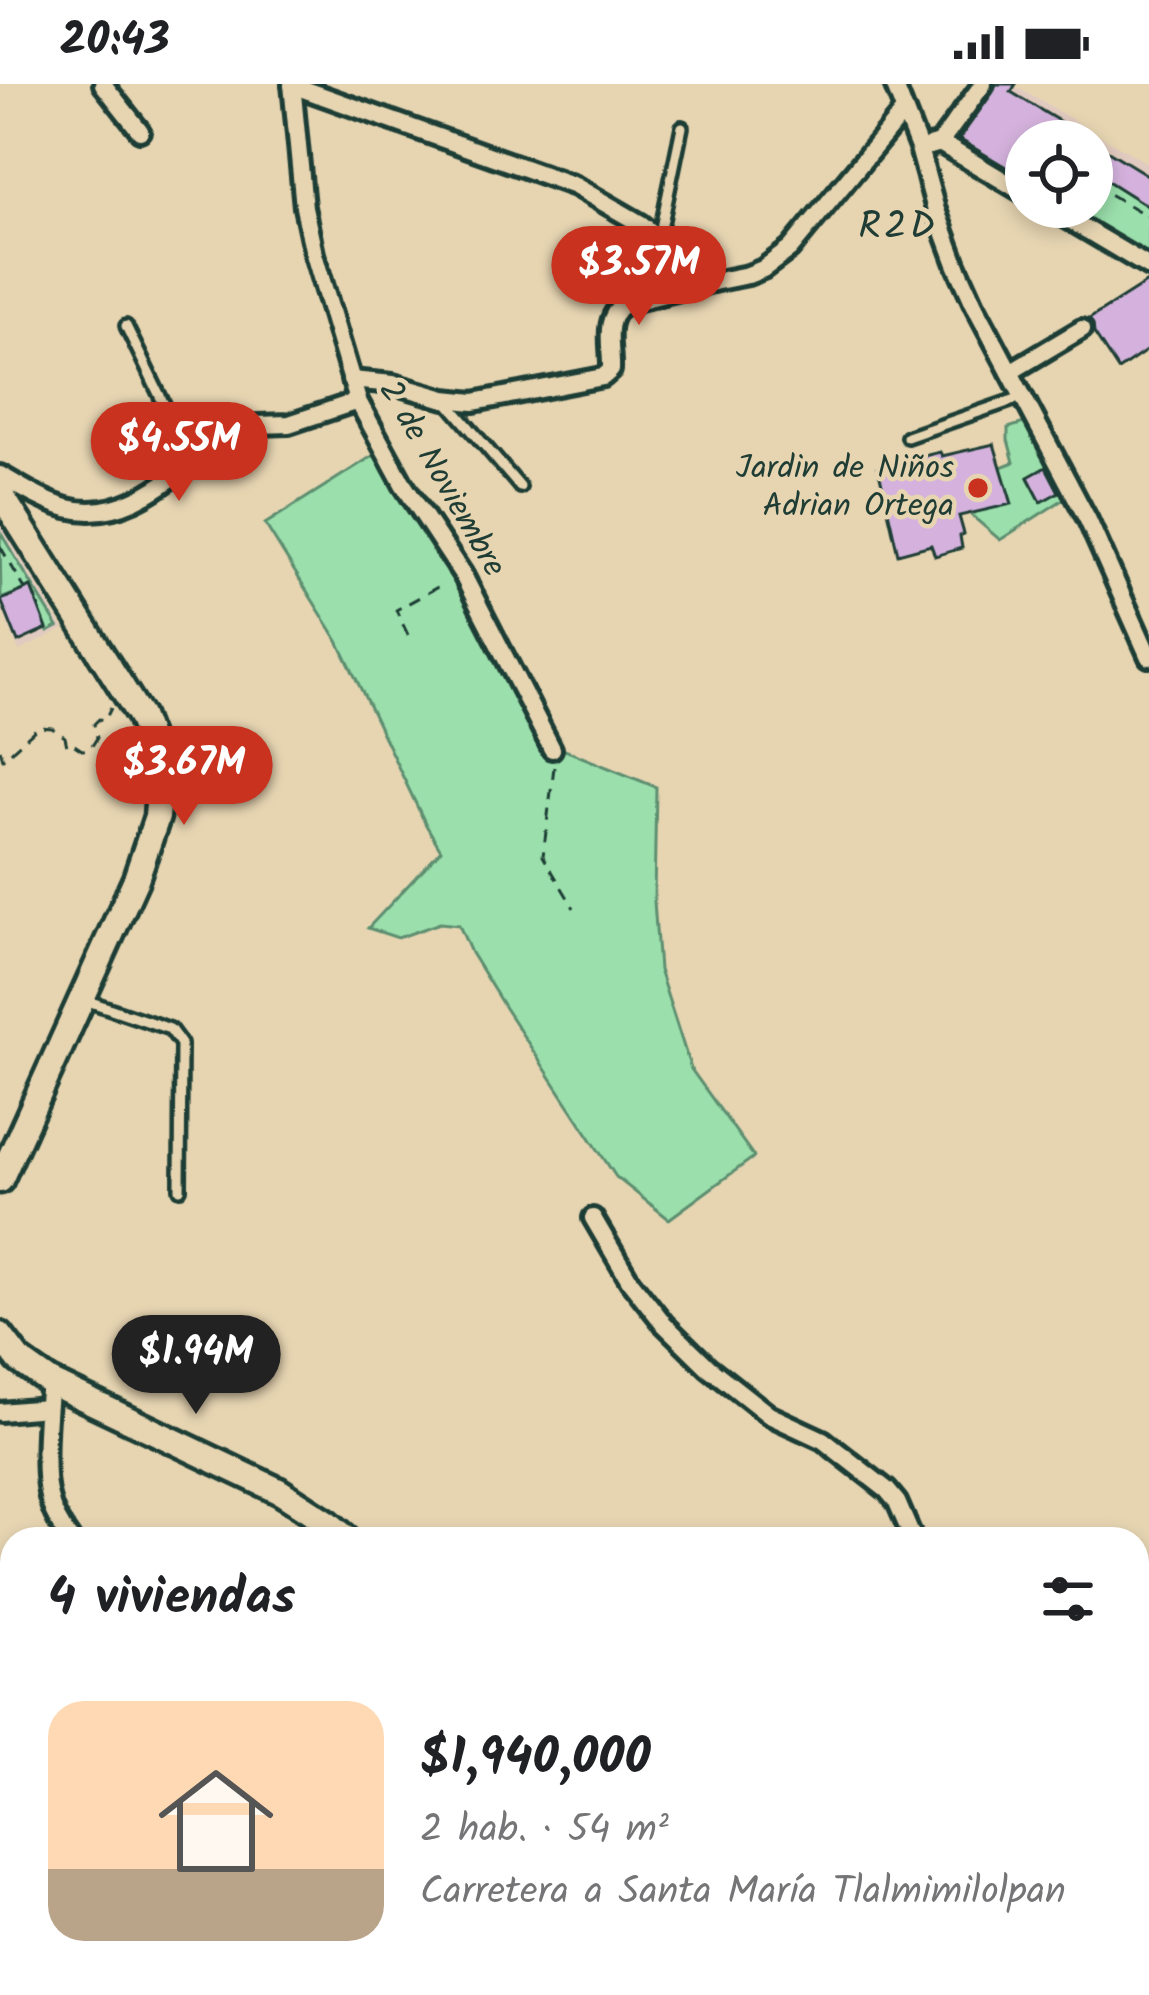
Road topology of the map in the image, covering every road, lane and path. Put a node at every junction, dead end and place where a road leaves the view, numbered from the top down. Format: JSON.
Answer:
{"nodes":[{"id":1,"x":103,"y":84,"type":"edge"},
{"id":2,"x":894,"y":84,"type":"edge"},
{"id":3,"x":983,"y":84,"type":"edge"},
{"id":4,"x":292,"y":85,"type":"edge"},
{"id":5,"x":904,"y":111,"type":"junction"},
{"id":6,"x":682,"y":128,"type":"dead end"},
{"id":7,"x":140,"y":131,"type":"dead end"},
{"id":8,"x":940,"y":143,"type":"junction"},
{"id":9,"x":920,"y":148,"type":"junction"},
{"id":10,"x":1005,"y":182,"type":"edge"},
{"id":11,"x":1113,"y":196,"type":"edge"},
{"id":12,"x":1149,"y":217,"type":"edge"},
{"id":13,"x":1083,"y":228,"type":"edge"},
{"id":14,"x":659,"y":238,"type":"junction"},
{"id":15,"x":1149,"y":267,"type":"edge"},
{"id":16,"x":713,"y":282,"type":"junction"},
{"id":17,"x":126,"y":326,"type":"dead end"},
{"id":18,"x":1082,"y":329,"type":"dead end"},
{"id":19,"x":1010,"y":372,"type":"junction"},
{"id":20,"x":351,"y":380,"type":"junction"},
{"id":21,"x":1022,"y":397,"type":"junction"},
{"id":22,"x":445,"y":399,"type":"junction"},
{"id":23,"x":358,"y":401,"type":"junction"},
{"id":24,"x":908,"y":437,"type":"dead end"},
{"id":25,"x":192,"y":462,"type":"junction"},
{"id":26,"x":0,"y":476,"type":"edge"},
{"id":27,"x":520,"y":487,"type":"dead end"},
{"id":28,"x":0,"y":493,"type":"edge"},
{"id":29,"x":0,"y":546,"type":"edge"},
{"id":30,"x":463,"y":575,"type":"junction"},
{"id":31,"x":25,"y":589,"type":"dead end"},
{"id":32,"x":408,"y":635,"type":"dead end"},
{"id":33,"x":1149,"y":657,"type":"edge"},
{"id":34,"x":124,"y":690,"type":"junction"},
{"id":35,"x":0,"y":749,"type":"edge"},
{"id":36,"x":552,"y":749,"type":"joint"},
{"id":37,"x":574,"y":908,"type":"dead end"},
{"id":38,"x":82,"y":999,"type":"junction"},
{"id":39,"x":0,"y":1180,"type":"edge"},
{"id":40,"x":180,"y":1189,"type":"dead end"},
{"id":41,"x":593,"y":1218,"type":"dead end"},
{"id":42,"x":0,"y":1336,"type":"edge"},
{"id":43,"x":48,"y":1395,"type":"junction"},
{"id":44,"x":0,"y":1412,"type":"edge"},
{"id":45,"x":63,"y":1527,"type":"edge"},
{"id":46,"x":333,"y":1527,"type":"edge"},
{"id":47,"x":908,"y":1527,"type":"edge"}],
"edges":[{"from":1,"to":7,"type":"street"},
{"from":2,"to":5,"type":"street"},
{"from":3,"to":8,"type":"street"},
{"from":4,"to":14,"type":"street"},
{"from":4,"to":20,"type":"street","name":"2 de Noviembre"},
{"from":5,"to":9,"type":"street"},
{"from":5,"to":16,"type":"street"},
{"from":6,"to":14,"type":"lane"},
{"from":8,"to":9,"type":"street"},
{"from":8,"to":10,"type":"street"},
{"from":9,"to":19,"type":"street"},
{"from":11,"to":12,"type":"path"},
{"from":13,"to":15,"type":"street"},
{"from":14,"to":16,"type":"street"},
{"from":16,"to":22,"type":"street"},
{"from":17,"to":25,"type":"lane"},
{"from":18,"to":19,"type":"street"},
{"from":19,"to":21,"type":"street"},
{"from":20,"to":22,"type":"street"},
{"from":20,"to":23,"type":"street","name":"2 de Noviembre"},
{"from":21,"to":24,"type":"lane"},
{"from":21,"to":33,"type":"street"},
{"from":22,"to":27,"type":"lane"},
{"from":23,"to":25,"type":"street"},
{"from":23,"to":30,"type":"street","name":"2 de Noviembre"},
{"from":25,"to":26,"type":"street"},
{"from":28,"to":34,"type":"main road"},
{"from":29,"to":31,"type":"path"},
{"from":30,"to":32,"type":"path"},
{"from":30,"to":36,"type":"street","name":"2 de Noviembre"},
{"from":34,"to":35,"type":"path"},
{"from":34,"to":38,"type":"main road"},
{"from":36,"to":37,"type":"path"},
{"from":38,"to":39,"type":"main road"},
{"from":38,"to":40,"type":"lane"},
{"from":41,"to":47,"type":"street"},
{"from":42,"to":43,"type":"main road"},
{"from":43,"to":44,"type":"street"},
{"from":43,"to":45,"type":"street"},
{"from":43,"to":46,"type":"main road"}]}
